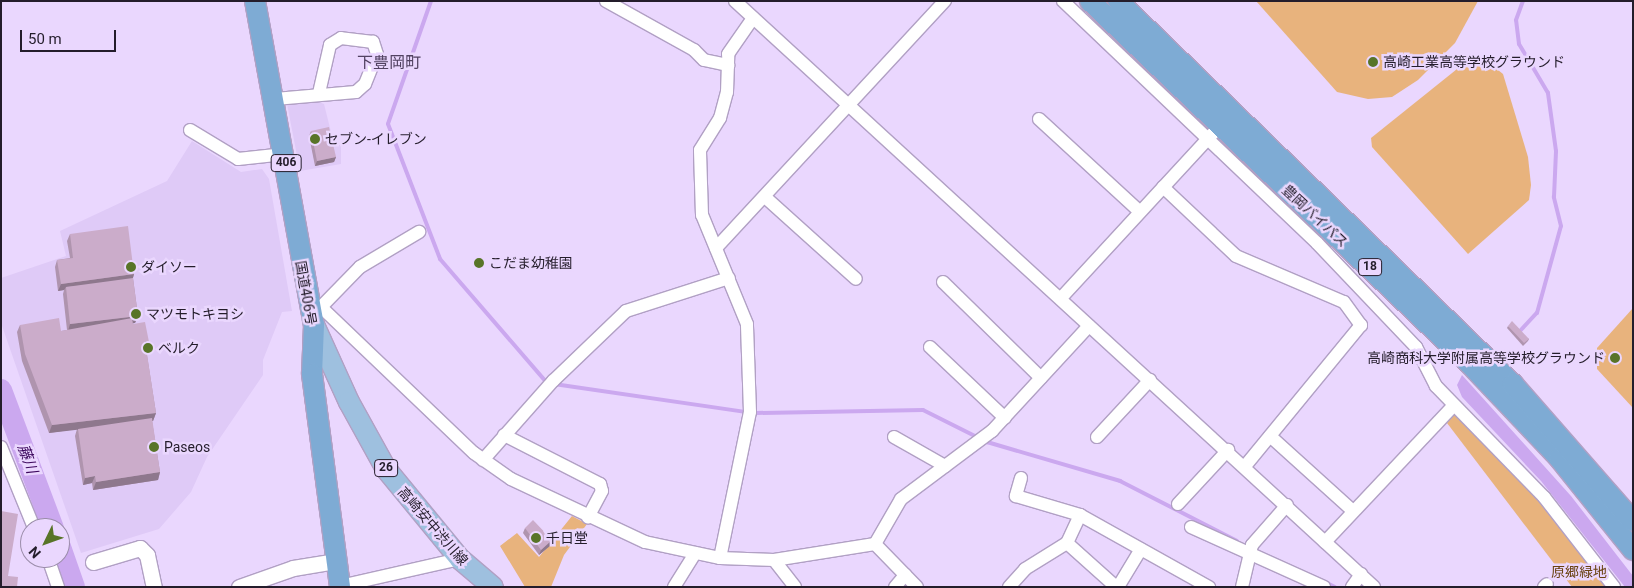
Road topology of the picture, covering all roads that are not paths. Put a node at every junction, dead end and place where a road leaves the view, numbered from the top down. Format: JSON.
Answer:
{"nodes":[{"id":1,"x":255,"y":1,"type":"edge"},
{"id":2,"x":606,"y":1,"type":"edge"},
{"id":3,"x":735,"y":1,"type":"edge"},
{"id":4,"x":1063,"y":1,"type":"edge"},
{"id":5,"x":1090,"y":1,"type":"edge"},
{"id":6,"x":1118,"y":1,"type":"edge"},
{"id":7,"x":939,"y":3,"type":"edge"},
{"id":8,"x":753,"y":18,"type":"junction"},
{"id":9,"x":728,"y":65,"type":"junction"},
{"id":10,"x":319,"y":93,"type":"junction"},
{"id":11,"x":275,"y":99,"type":"junction"},
{"id":12,"x":849,"y":106,"type":"junction"},
{"id":13,"x":1039,"y":119,"type":"dead end"},
{"id":14,"x":190,"y":130,"type":"dead end"},
{"id":15,"x":1214,"y":132,"type":"junction"},
{"id":16,"x":285,"y":154,"type":"junction"},
{"id":17,"x":1163,"y":187,"type":"junction"},
{"id":18,"x":765,"y":197,"type":"junction"},
{"id":19,"x":1140,"y":212,"type":"junction"},
{"id":20,"x":419,"y":232,"type":"dead end"},
{"id":21,"x":716,"y":248,"type":"junction"},
{"id":22,"x":729,"y":278,"type":"junction"},
{"id":23,"x":856,"y":279,"type":"dead end"},
{"id":24,"x":943,"y":282,"type":"dead end"},
{"id":25,"x":1060,"y":298,"type":"junction"},
{"id":26,"x":315,"y":314,"type":"junction"},
{"id":27,"x":1089,"y":326,"type":"junction"},
{"id":28,"x":930,"y":347,"type":"dead end"},
{"id":29,"x":1041,"y":378,"type":"junction"},
{"id":30,"x":1150,"y":380,"type":"junction"},
{"id":31,"x":1454,"y":405,"type":"junction"},
{"id":32,"x":1005,"y":418,"type":"junction"},
{"id":33,"x":504,"y":435,"type":"junction"},
{"id":34,"x":1270,"y":436,"type":"junction"},
{"id":35,"x":894,"y":437,"type":"dead end"},
{"id":36,"x":1097,"y":437,"type":"dead end"},
{"id":37,"x":1,"y":447,"type":"edge"},
{"id":38,"x":1228,"y":450,"type":"junction"},
{"id":39,"x":484,"y":460,"type":"junction"},
{"id":40,"x":945,"y":466,"type":"junction"},
{"id":41,"x":1245,"y":466,"type":"junction"},
{"id":42,"x":1021,"y":478,"type":"dead end"},
{"id":43,"x":1178,"y":504,"type":"dead end"},
{"id":44,"x":1287,"y":505,"type":"junction"},
{"id":45,"x":1354,"y":511,"type":"junction"},
{"id":46,"x":1080,"y":515,"type":"junction"},
{"id":47,"x":588,"y":517,"type":"junction"},
{"id":48,"x":30,"y":518,"type":"edge"},
{"id":49,"x":1633,"y":522,"type":"edge"},
{"id":50,"x":1191,"y":527,"type":"dead end"},
{"id":51,"x":1325,"y":542,"type":"junction"},
{"id":52,"x":1067,"y":543,"type":"junction"},
{"id":53,"x":875,"y":544,"type":"junction"},
{"id":54,"x":1141,"y":549,"type":"junction"},
{"id":55,"x":1633,"y":550,"type":"edge"},
{"id":56,"x":1251,"y":551,"type":"junction"},
{"id":57,"x":695,"y":553,"type":"junction"},
{"id":58,"x":720,"y":558,"type":"junction"},
{"id":59,"x":460,"y":559,"type":"junction"},
{"id":60,"x":774,"y":560,"type":"junction"},
{"id":61,"x":336,"y":561,"type":"junction"},
{"id":62,"x":93,"y":562,"type":"dead end"},
{"id":63,"x":51,"y":568,"type":"edge"},
{"id":64,"x":1360,"y":574,"type":"junction"},
{"id":65,"x":905,"y":575,"type":"junction"},
{"id":66,"x":1246,"y":585,"type":"edge"},
{"id":67,"x":340,"y":586,"type":"edge"},
{"id":68,"x":58,"y":587,"type":"edge"},
{"id":69,"x":154,"y":587,"type":"edge"},
{"id":70,"x":239,"y":587,"type":"edge"},
{"id":71,"x":493,"y":587,"type":"edge"},
{"id":72,"x":674,"y":587,"type":"edge"},
{"id":73,"x":795,"y":587,"type":"edge"},
{"id":74,"x":895,"y":587,"type":"edge"},
{"id":75,"x":917,"y":587,"type":"edge"},
{"id":76,"x":1008,"y":587,"type":"edge"},
{"id":77,"x":1117,"y":587,"type":"edge"},
{"id":78,"x":1209,"y":587,"type":"edge"},
{"id":79,"x":1324,"y":587,"type":"edge"},
{"id":80,"x":1352,"y":587,"type":"edge"},
{"id":81,"x":1374,"y":587,"type":"edge"},
{"id":82,"x":1614,"y":587,"type":"edge"}],
"edges":[{"from":1,"to":11,"type":"highway","name":"国道406号","number":"406"},
{"from":2,"to":9,"type":"street"},
{"from":3,"to":8,"type":"street"},
{"from":4,"to":15,"type":"street"},
{"from":5,"to":15,"type":"highway","name":"豊岡バイパス","number":"18"},
{"from":6,"to":49,"type":"highway","name":"豊岡バイパス","number":"18"},
{"from":7,"to":12,"type":"street"},
{"from":8,"to":9,"type":"street"},
{"from":8,"to":12,"type":"street"},
{"from":9,"to":21,"type":"street"},
{"from":10,"to":10,"type":"street"},
{"from":10,"to":11,"type":"street"},
{"from":11,"to":16,"type":"highway","name":"国道406号","number":"406"},
{"from":12,"to":18,"type":"street"},
{"from":12,"to":25,"type":"street"},
{"from":13,"to":19,"type":"street"},
{"from":14,"to":16,"type":"street"},
{"from":15,"to":17,"type":"street"},
{"from":15,"to":31,"type":"street"},
{"from":15,"to":55,"type":"highway","name":"豊岡バイパス","number":"18"},
{"from":16,"to":26,"type":"highway","name":"国道406号","number":"406"},
{"from":17,"to":19,"type":"street"},
{"from":17,"to":34,"type":"street"},
{"from":18,"to":21,"type":"street"},
{"from":18,"to":23,"type":"street"},
{"from":19,"to":25,"type":"street"},
{"from":20,"to":26,"type":"street"},
{"from":21,"to":22,"type":"street"},
{"from":22,"to":33,"type":"street"},
{"from":22,"to":58,"type":"street"},
{"from":24,"to":29,"type":"street"},
{"from":25,"to":27,"type":"street"},
{"from":26,"to":39,"type":"street"},
{"from":26,"to":59,"type":"main road","name":"高崎安中渋川線","number":"26"},
{"from":26,"to":61,"type":"highway","name":"国道406号","number":"406"},
{"from":27,"to":29,"type":"street"},
{"from":27,"to":30,"type":"street"},
{"from":28,"to":32,"type":"street"},
{"from":29,"to":32,"type":"street"},
{"from":30,"to":36,"type":"street"},
{"from":30,"to":38,"type":"street"},
{"from":31,"to":45,"type":"street"},
{"from":31,"to":82,"type":"street"},
{"from":32,"to":40,"type":"street"},
{"from":33,"to":39,"type":"street"},
{"from":33,"to":47,"type":"street"},
{"from":34,"to":41,"type":"street"},
{"from":34,"to":45,"type":"street"},
{"from":35,"to":40,"type":"street"},
{"from":37,"to":48,"type":"street"},
{"from":38,"to":41,"type":"street"},
{"from":38,"to":43,"type":"street"},
{"from":39,"to":47,"type":"street"},
{"from":40,"to":53,"type":"street"},
{"from":41,"to":44,"type":"street"},
{"from":42,"to":46,"type":"street"},
{"from":44,"to":51,"type":"street"},
{"from":44,"to":56,"type":"street"},
{"from":45,"to":51,"type":"street"},
{"from":46,"to":52,"type":"street"},
{"from":46,"to":54,"type":"street"},
{"from":47,"to":57,"type":"street"},
{"from":50,"to":56,"type":"street"},
{"from":51,"to":64,"type":"street"},
{"from":52,"to":76,"type":"street"},
{"from":52,"to":77,"type":"street"},
{"from":53,"to":60,"type":"street"},
{"from":53,"to":65,"type":"street"},
{"from":54,"to":77,"type":"street"},
{"from":54,"to":78,"type":"street"},
{"from":56,"to":66,"type":"street"},
{"from":56,"to":79,"type":"street"},
{"from":57,"to":58,"type":"street"},
{"from":57,"to":72,"type":"street"},
{"from":58,"to":60,"type":"street"},
{"from":59,"to":67,"type":"street"},
{"from":59,"to":71,"type":"main road","name":"高崎安中渋川線","number":"26"},
{"from":60,"to":73,"type":"street"},
{"from":61,"to":67,"type":"highway","name":"国道406号","number":"406"},
{"from":61,"to":70,"type":"street"},
{"from":62,"to":69,"type":"street"},
{"from":63,"to":68,"type":"street"},
{"from":64,"to":80,"type":"street"},
{"from":64,"to":81,"type":"street"},
{"from":65,"to":74,"type":"street"},
{"from":65,"to":75,"type":"street"}]}
